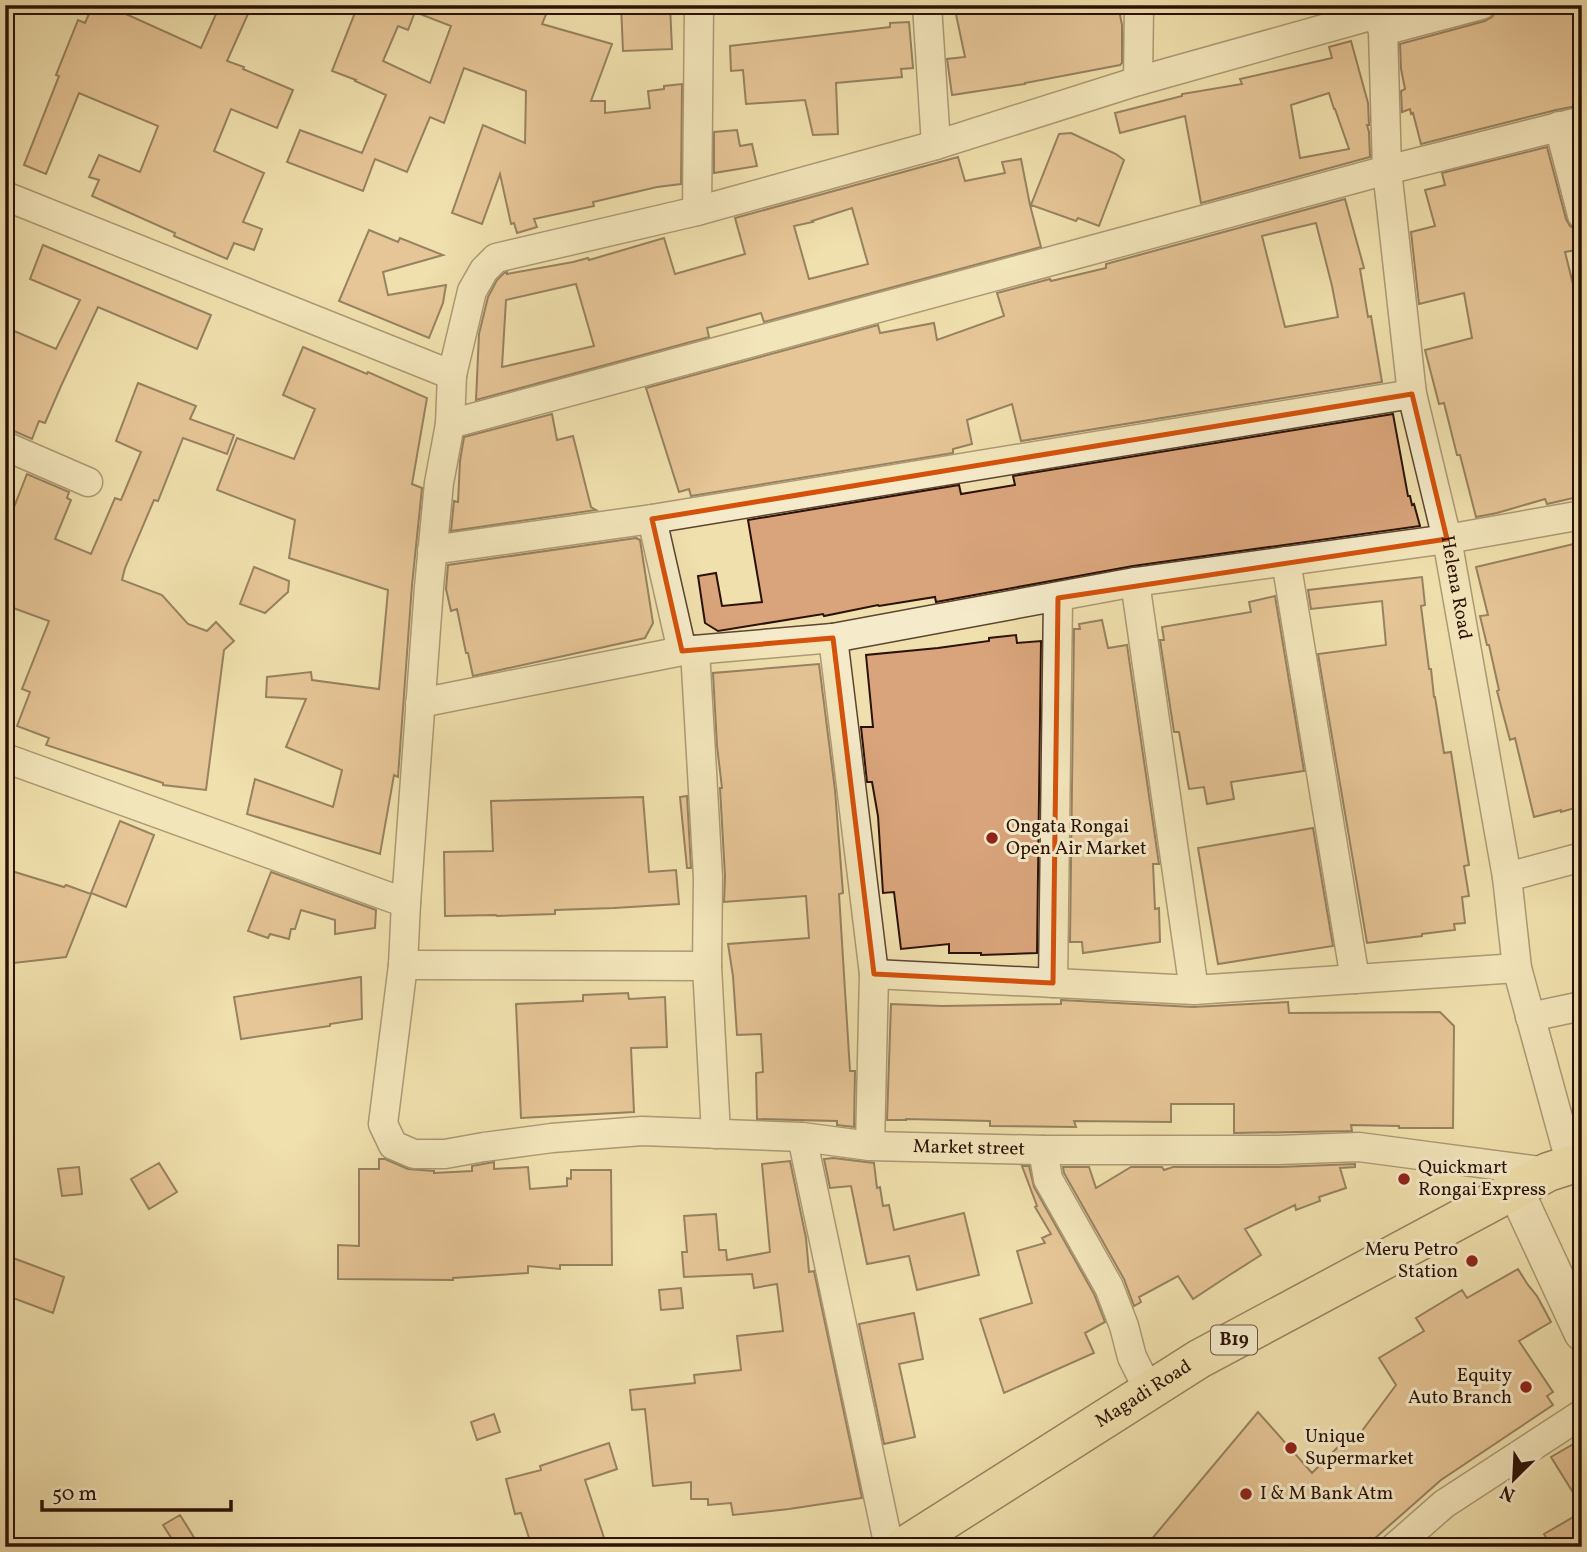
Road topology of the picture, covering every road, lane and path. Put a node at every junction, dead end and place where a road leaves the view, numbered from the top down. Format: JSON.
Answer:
{"nodes":[{"id":1,"x":699,"y":5,"type":"edge"},
{"id":2,"x":927,"y":5,"type":"edge"},
{"id":3,"x":1139,"y":5,"type":"edge"},
{"id":4,"x":1481,"y":5,"type":"edge"},
{"id":5,"x":1379,"y":17,"type":"edge"},
{"id":6,"x":1138,"y":81,"type":"junction"},
{"id":7,"x":1571,"y":123,"type":"edge"},
{"id":8,"x":936,"y":145,"type":"junction"},
{"id":9,"x":1387,"y":170,"type":"junction"},
{"id":10,"x":5,"y":196,"type":"edge"},
{"id":11,"x":697,"y":211,"type":"junction"},
{"id":12,"x":1582,"y":215,"type":"edge"},
{"id":13,"x":453,"y":375,"type":"junction"},
{"id":14,"x":1412,"y":394,"type":"junction"},
{"id":15,"x":450,"y":424,"type":"junction"},
{"id":16,"x":5,"y":446,"type":"edge"},
{"id":17,"x":88,"y":482,"type":"dead end"},
{"id":18,"x":1582,"y":515,"type":"edge"},
{"id":19,"x":652,"y":519,"type":"junction"},
{"id":20,"x":1447,"y":539,"type":"junction"},
{"id":21,"x":432,"y":550,"type":"junction"},
{"id":22,"x":1286,"y":561,"type":"junction"},
{"id":23,"x":1135,"y":582,"type":"junction"},
{"id":24,"x":1058,"y":598,"type":"junction"},
{"id":25,"x":833,"y":638,"type":"junction"},
{"id":26,"x":688,"y":651,"type":"junction"},
{"id":27,"x":420,"y":703,"type":"junction"},
{"id":28,"x":5,"y":758,"type":"edge"},
{"id":29,"x":1582,"y":857,"type":"edge"},
{"id":30,"x":1507,"y":877,"type":"junction"},
{"id":31,"x":406,"y":904,"type":"junction"},
{"id":32,"x":403,"y":965,"type":"junction"},
{"id":33,"x":707,"y":966,"type":"junction"},
{"id":34,"x":1517,"y":968,"type":"junction"},
{"id":35,"x":874,"y":974,"type":"junction"},
{"id":36,"x":1355,"y":979,"type":"junction"},
{"id":37,"x":1053,"y":983,"type":"junction"},
{"id":38,"x":1194,"y":990,"type":"junction"},
{"id":39,"x":1582,"y":1006,"type":"edge"},
{"id":40,"x":1530,"y":1017,"type":"junction"},
{"id":41,"x":716,"y":1134,"type":"junction"},
{"id":42,"x":802,"y":1137,"type":"junction"},
{"id":43,"x":870,"y":1146,"type":"junction"},
{"id":44,"x":1043,"y":1150,"type":"junction"},
{"id":45,"x":1554,"y":1172,"type":"edge"},
{"id":46,"x":1582,"y":1333,"type":"edge"},
{"id":47,"x":1149,"y":1391,"type":"junction"},
{"id":48,"x":1582,"y":1414,"type":"edge"},
{"id":49,"x":889,"y":1547,"type":"edge"},
{"id":50,"x":903,"y":1547,"type":"edge"},
{"id":51,"x":1395,"y":1547,"type":"edge"}],
"edges":[{"from":1,"to":11,"type":"street"},
{"from":2,"to":8,"type":"street"},
{"from":3,"to":6,"type":"street"},
{"from":4,"to":5,"type":"street"},
{"from":5,"to":6,"type":"street"},
{"from":5,"to":9,"type":"street","name":"Helena Road"},
{"from":6,"to":8,"type":"street"},
{"from":7,"to":9,"type":"street"},
{"from":7,"to":12,"type":"street"},
{"from":8,"to":11,"type":"street"},
{"from":9,"to":14,"type":"street","name":"Helena Road"},
{"from":9,"to":15,"type":"street"},
{"from":10,"to":13,"type":"street"},
{"from":11,"to":13,"type":"street"},
{"from":13,"to":15,"type":"street"},
{"from":14,"to":19,"type":"street"},
{"from":14,"to":20,"type":"street","name":"Helena Road"},
{"from":15,"to":21,"type":"street"},
{"from":16,"to":17,"type":"street"},
{"from":18,"to":20,"type":"street"},
{"from":19,"to":21,"type":"street"},
{"from":19,"to":26,"type":"street"},
{"from":20,"to":22,"type":"street"},
{"from":20,"to":30,"type":"street","name":"Helena Road"},
{"from":21,"to":27,"type":"street"},
{"from":22,"to":23,"type":"street"},
{"from":22,"to":36,"type":"street"},
{"from":23,"to":24,"type":"street"},
{"from":23,"to":38,"type":"street"},
{"from":24,"to":25,"type":"street"},
{"from":24,"to":37,"type":"street"},
{"from":25,"to":26,"type":"street"},
{"from":25,"to":35,"type":"street"},
{"from":26,"to":27,"type":"street"},
{"from":26,"to":33,"type":"street"},
{"from":27,"to":31,"type":"street"},
{"from":28,"to":31,"type":"street"},
{"from":29,"to":30,"type":"street"},
{"from":30,"to":34,"type":"street","name":"Helena Road"},
{"from":31,"to":32,"type":"street"},
{"from":32,"to":33,"type":"street"},
{"from":32,"to":41,"type":"street","name":"Market street"},
{"from":33,"to":41,"type":"street"},
{"from":34,"to":36,"type":"street"},
{"from":34,"to":40,"type":"street","name":"Helena Road"},
{"from":35,"to":37,"type":"street"},
{"from":35,"to":43,"type":"street"},
{"from":36,"to":38,"type":"street"},
{"from":37,"to":38,"type":"street"},
{"from":39,"to":40,"type":"street"},
{"from":40,"to":45,"type":"street","name":"Helena Road"},
{"from":41,"to":42,"type":"street","name":"Market street"},
{"from":42,"to":43,"type":"street","name":"Market street"},
{"from":42,"to":49,"type":"street"},
{"from":43,"to":44,"type":"street","name":"Market street"},
{"from":44,"to":45,"type":"street","name":"Market street"},
{"from":44,"to":47,"type":"street"},
{"from":45,"to":46,"type":"street"},
{"from":45,"to":47,"type":"highway","name":"Magadi Road","number":"B19"},
{"from":47,"to":50,"type":"highway","name":"Magadi Road","number":"B19"},
{"from":48,"to":51,"type":"street"}]}
